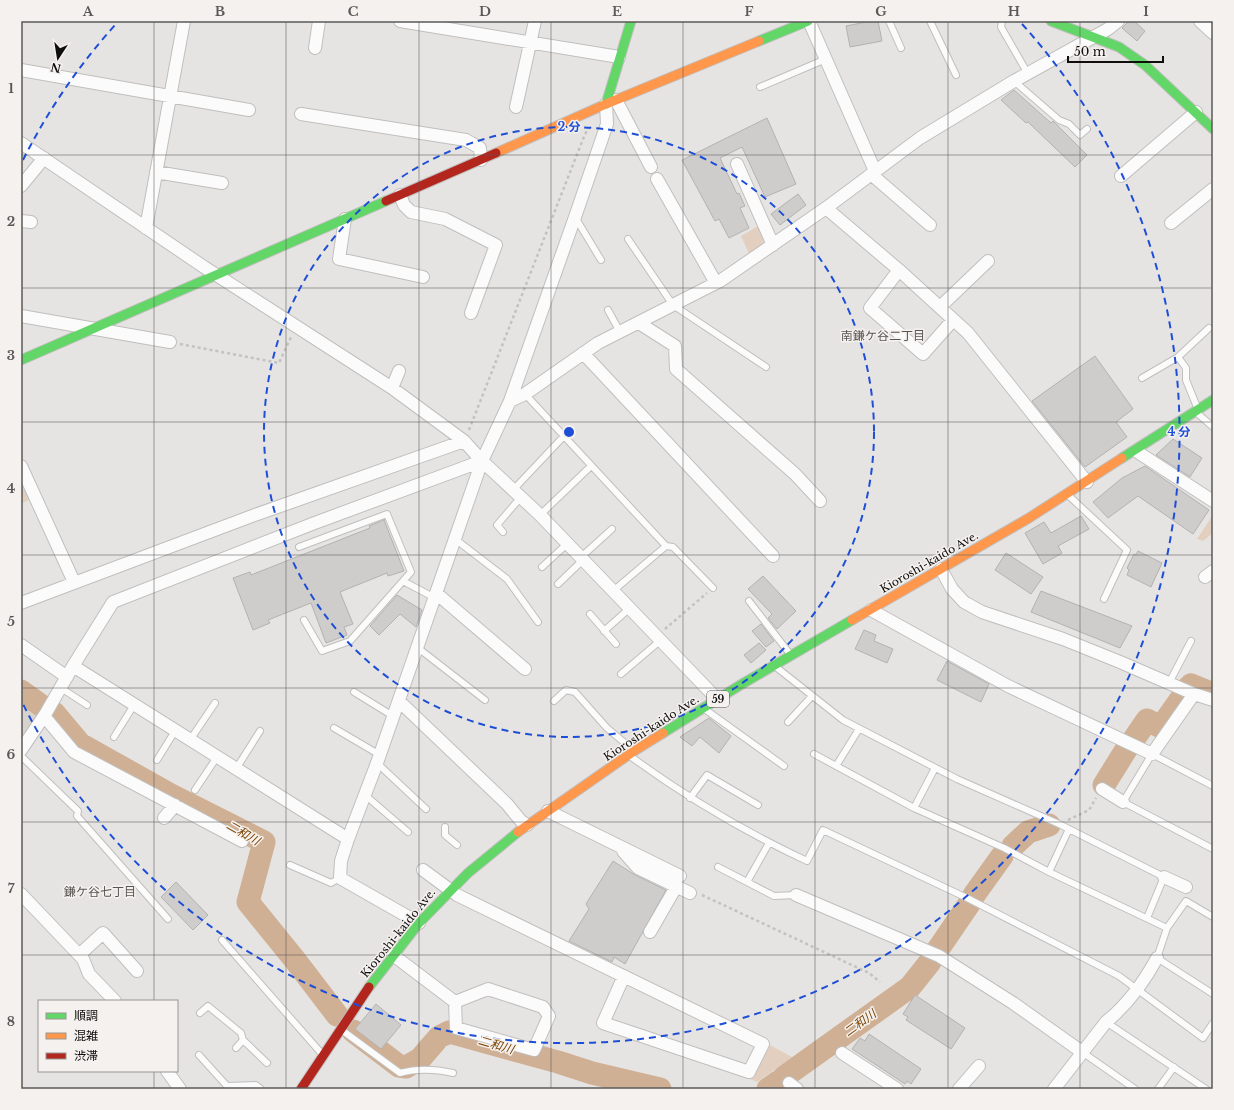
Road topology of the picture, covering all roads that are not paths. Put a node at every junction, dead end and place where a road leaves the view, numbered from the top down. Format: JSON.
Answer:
{"nodes":[{"id":1,"x":184,"y":21,"type":"edge"},
{"id":2,"x":319,"y":21,"type":"edge"},
{"id":3,"x":400,"y":21,"type":"edge"},
{"id":4,"x":535,"y":21,"type":"edge"},
{"id":5,"x":631,"y":21,"type":"edge"},
{"id":6,"x":809,"y":21,"type":"edge"},
{"id":7,"x":888,"y":21,"type":"edge"},
{"id":8,"x":930,"y":21,"type":"edge"},
{"id":9,"x":1002,"y":21,"type":"edge"},
{"id":10,"x":1052,"y":21,"type":"edge"},
{"id":11,"x":1118,"y":21,"type":"edge"},
{"id":12,"x":1200,"y":21,"type":"edge"},
{"id":13,"x":1213,"y":33,"type":"edge"},
{"id":14,"x":1094,"y":36,"type":"junction"},
{"id":15,"x":531,"y":42,"type":"junction"},
{"id":16,"x":314,"y":48,"type":"dead end"},
{"id":17,"x":901,"y":48,"type":"dead end"},
{"id":18,"x":619,"y":57,"type":"junction"},
{"id":19,"x":826,"y":59,"type":"junction"},
{"id":20,"x":1024,"y":67,"type":"dead end"},
{"id":21,"x":21,"y":70,"type":"edge"},
{"id":22,"x":956,"y":75,"type":"dead end"},
{"id":23,"x":1014,"y":81,"type":"junction"},
{"id":24,"x":760,"y":87,"type":"dead end"},
{"id":25,"x":170,"y":97,"type":"junction"},
{"id":26,"x":611,"y":102,"type":"junction"},
{"id":27,"x":516,"y":107,"type":"dead end"},
{"id":28,"x":249,"y":110,"type":"dead end"},
{"id":29,"x":1196,"y":112,"type":"junction"},
{"id":30,"x":301,"y":114,"type":"dead end"},
{"id":31,"x":1087,"y":128,"type":"dead end"},
{"id":32,"x":1213,"y":129,"type":"edge"},
{"id":33,"x":21,"y":143,"type":"edge"},
{"id":34,"x":44,"y":158,"type":"junction"},
{"id":35,"x":480,"y":160,"type":"junction"},
{"id":36,"x":737,"y":164,"type":"dead end"},
{"id":37,"x":651,"y":166,"type":"dead end"},
{"id":38,"x":156,"y":172,"type":"junction"},
{"id":39,"x":873,"y":172,"type":"junction"},
{"id":40,"x":1121,"y":176,"type":"dead end"},
{"id":41,"x":657,"y":180,"type":"dead end"},
{"id":42,"x":222,"y":183,"type":"dead end"},
{"id":43,"x":21,"y":186,"type":"edge"},
{"id":44,"x":1213,"y":189,"type":"edge"},
{"id":45,"x":400,"y":195,"type":"junction"},
{"id":46,"x":826,"y":208,"type":"junction"},
{"id":47,"x":575,"y":217,"type":"junction"},
{"id":48,"x":346,"y":219,"type":"junction"},
{"id":49,"x":1171,"y":223,"type":"dead end"},
{"id":50,"x":930,"y":225,"type":"dead end"},
{"id":51,"x":146,"y":228,"type":"junction"},
{"id":52,"x":628,"y":239,"type":"dead end"},
{"id":53,"x":773,"y":245,"type":"junction"},
{"id":54,"x":601,"y":260,"type":"dead end"},
{"id":55,"x":988,"y":261,"type":"dead end"},
{"id":56,"x":899,"y":270,"type":"junction"},
{"id":57,"x":218,"y":275,"type":"junction"},
{"id":58,"x":423,"y":277,"type":"dead end"},
{"id":59,"x":716,"y":283,"type":"junction"},
{"id":60,"x":673,"y":305,"type":"junction"},
{"id":61,"x":940,"y":308,"type":"junction"},
{"id":62,"x":608,"y":310,"type":"dead end"},
{"id":63,"x":471,"y":313,"type":"dead end"},
{"id":64,"x":21,"y":316,"type":"edge"},
{"id":65,"x":953,"y":320,"type":"junction"},
{"id":66,"x":639,"y":323,"type":"junction"},
{"id":67,"x":97,"y":328,"type":"junction"},
{"id":68,"x":1209,"y":328,"type":"dead end"},
{"id":69,"x":620,"y":332,"type":"junction"},
{"id":70,"x":170,"y":342,"type":"road end"},
{"id":71,"x":583,"y":353,"type":"junction"},
{"id":72,"x":1178,"y":358,"type":"junction"},
{"id":73,"x":21,"y":360,"type":"edge"},
{"id":74,"x":766,"y":367,"type":"dead end"},
{"id":75,"x":399,"y":371,"type":"dead end"},
{"id":76,"x":1142,"y":378,"type":"dead end"},
{"id":77,"x":392,"y":388,"type":"junction"},
{"id":78,"x":525,"y":394,"type":"junction"},
{"id":79,"x":1213,"y":400,"type":"edge"},
{"id":80,"x":510,"y":401,"type":"junction"},
{"id":81,"x":1197,"y":411,"type":"junction"},
{"id":82,"x":1213,"y":427,"type":"edge"},
{"id":83,"x":564,"y":436,"type":"junction"},
{"id":84,"x":464,"y":441,"type":"junction"},
{"id":85,"x":1136,"y":451,"type":"junction"},
{"id":86,"x":482,"y":461,"type":"junction"},
{"id":87,"x":21,"y":466,"type":"edge"},
{"id":88,"x":591,"y":466,"type":"junction"},
{"id":89,"x":1087,"y":482,"type":"junction"},
{"id":90,"x":518,"y":493,"type":"junction"},
{"id":91,"x":1067,"y":494,"type":"junction"},
{"id":92,"x":820,"y":501,"type":"dead end"},
{"id":93,"x":1213,"y":501,"type":"edge"},
{"id":94,"x":540,"y":515,"type":"junction"},
{"id":95,"x":612,"y":529,"type":"dead end"},
{"id":96,"x":503,"y":532,"type":"dead end"},
{"id":97,"x":455,"y":539,"type":"junction"},
{"id":98,"x":567,"y":544,"type":"junction"},
{"id":99,"x":666,"y":546,"type":"junction"},
{"id":100,"x":299,"y":547,"type":"dead end"},
{"id":101,"x":773,"y":556,"type":"dead end"},
{"id":102,"x":582,"y":559,"type":"junction"},
{"id":103,"x":542,"y":567,"type":"dead end"},
{"id":104,"x":941,"y":569,"type":"junction"},
{"id":105,"x":403,"y":581,"type":"junction"},
{"id":106,"x":74,"y":582,"type":"junction"},
{"id":107,"x":558,"y":584,"type":"dead end"},
{"id":108,"x":713,"y":588,"type":"road end"},
{"id":109,"x":613,"y":591,"type":"junction"},
{"id":110,"x":435,"y":596,"type":"junction"},
{"id":111,"x":1104,"y":599,"type":"dead end"},
{"id":112,"x":749,"y":601,"type":"dead end"},
{"id":113,"x":21,"y":603,"type":"edge"},
{"id":114,"x":630,"y":608,"type":"junction"},
{"id":115,"x":870,"y":610,"type":"junction"},
{"id":116,"x":590,"y":614,"type":"dead end"},
{"id":117,"x":304,"y":620,"type":"dead end"},
{"id":118,"x":538,"y":622,"type":"dead end"},
{"id":119,"x":604,"y":631,"type":"junction"},
{"id":120,"x":658,"y":638,"type":"junction"},
{"id":121,"x":1191,"y":641,"type":"dead end"},
{"id":122,"x":616,"y":644,"type":"dead end"},
{"id":123,"x":21,"y":645,"type":"edge"},
{"id":124,"x":418,"y":648,"type":"junction"},
{"id":125,"x":791,"y":655,"type":"junction"},
{"id":126,"x":774,"y":665,"type":"junction"},
{"id":127,"x":525,"y":669,"type":"dead end"},
{"id":128,"x":70,"y":671,"type":"junction"},
{"id":129,"x":621,"y":674,"type":"dead end"},
{"id":130,"x":1170,"y":683,"type":"junction"},
{"id":131,"x":61,"y":688,"type":"junction"},
{"id":132,"x":1188,"y":691,"type":"junction"},
{"id":133,"x":354,"y":692,"type":"dead end"},
{"id":134,"x":812,"y":696,"type":"junction"},
{"id":135,"x":717,"y":699,"type":"junction"},
{"id":136,"x":486,"y":700,"type":"dead end"},
{"id":137,"x":1213,"y":700,"type":"edge"},
{"id":138,"x":399,"y":701,"type":"junction"},
{"id":139,"x":554,"y":701,"type":"dead end"},
{"id":140,"x":215,"y":703,"type":"dead end"},
{"id":141,"x":88,"y":705,"type":"dead end"},
{"id":142,"x":134,"y":705,"type":"junction"},
{"id":143,"x":703,"y":708,"type":"junction"},
{"id":144,"x":47,"y":712,"type":"junction"},
{"id":145,"x":393,"y":716,"type":"junction"},
{"id":146,"x":788,"y":722,"type":"dead end"},
{"id":147,"x":334,"y":728,"type":"dead end"},
{"id":148,"x":859,"y":729,"type":"junction"},
{"id":149,"x":175,"y":731,"type":"junction"},
{"id":150,"x":260,"y":731,"type":"dead end"},
{"id":151,"x":114,"y":737,"type":"dead end"},
{"id":152,"x":190,"y":740,"type":"junction"},
{"id":153,"x":21,"y":750,"type":"edge"},
{"id":154,"x":632,"y":753,"type":"junction"},
{"id":155,"x":814,"y":754,"type":"dead end"},
{"id":156,"x":1152,"y":754,"type":"junction"},
{"id":157,"x":21,"y":756,"type":"edge"},
{"id":158,"x":217,"y":757,"type":"junction"},
{"id":159,"x":379,"y":759,"type":"junction"},
{"id":160,"x":157,"y":760,"type":"dead end"},
{"id":161,"x":784,"y":766,"type":"dead end"},
{"id":162,"x":836,"y":766,"type":"junction"},
{"id":163,"x":935,"y":768,"type":"junction"},
{"id":164,"x":236,"y":769,"type":"junction"},
{"id":165,"x":1213,"y":786,"type":"edge"},
{"id":166,"x":1102,"y":789,"type":"road end"},
{"id":167,"x":196,"y":790,"type":"dead end"},
{"id":168,"x":365,"y":795,"type":"junction"},
{"id":169,"x":690,"y":798,"type":"junction"},
{"id":170,"x":1122,"y":802,"type":"junction"},
{"id":171,"x":175,"y":805,"type":"junction"},
{"id":172,"x":758,"y":805,"type":"dead end"},
{"id":173,"x":914,"y":808,"type":"junction"},
{"id":174,"x":426,"y":809,"type":"dead end"},
{"id":175,"x":548,"y":811,"type":"junction"},
{"id":176,"x":164,"y":818,"type":"dead end"},
{"id":177,"x":527,"y":825,"type":"junction"},
{"id":178,"x":445,"y":827,"type":"dead end"},
{"id":179,"x":1069,"y":829,"type":"junction"},
{"id":180,"x":408,"y":832,"type":"dead end"},
{"id":181,"x":348,"y":839,"type":"junction"},
{"id":182,"x":242,"y":841,"type":"dead end"},
{"id":183,"x":769,"y":843,"type":"junction"},
{"id":184,"x":457,"y":845,"type":"dead end"},
{"id":185,"x":1213,"y":849,"type":"edge"},
{"id":186,"x":290,"y":865,"type":"dead end"},
{"id":187,"x":718,"y":868,"type":"dead end"},
{"id":188,"x":423,"y":870,"type":"dead end"},
{"id":189,"x":1048,"y":872,"type":"junction"},
{"id":190,"x":1164,"y":877,"type":"junction"},
{"id":191,"x":340,"y":878,"type":"junction"},
{"id":192,"x":678,"y":881,"type":"junction"},
{"id":193,"x":747,"y":882,"type":"junction"},
{"id":194,"x":1186,"y":886,"type":"dead end"},
{"id":195,"x":449,"y":891,"type":"junction"},
{"id":196,"x":690,"y":893,"type":"road end"},
{"id":197,"x":21,"y":894,"type":"edge"},
{"id":198,"x":796,"y":895,"type":"joint"},
{"id":199,"x":1213,"y":917,"type":"edge"},
{"id":200,"x":1147,"y":918,"type":"junction"},
{"id":201,"x":168,"y":919,"type":"dead end"},
{"id":202,"x":419,"y":923,"type":"junction"},
{"id":203,"x":1167,"y":928,"type":"junction"},
{"id":204,"x":650,"y":932,"type":"dead end"},
{"id":205,"x":222,"y":940,"type":"dead end"},
{"id":206,"x":79,"y":955,"type":"junction"},
{"id":207,"x":393,"y":955,"type":"junction"},
{"id":208,"x":1157,"y":958,"type":"junction"},
{"id":209,"x":138,"y":971,"type":"dead end"},
{"id":210,"x":624,"y":976,"type":"junction"},
{"id":211,"x":1137,"y":989,"type":"junction"},
{"id":212,"x":1212,"y":993,"type":"edge"},
{"id":213,"x":114,"y":1000,"type":"edge"},
{"id":214,"x":455,"y":1002,"type":"junction"},
{"id":215,"x":200,"y":1013,"type":"dead end"},
{"id":216,"x":1106,"y":1022,"type":"junction"},
{"id":217,"x":1213,"y":1023,"type":"edge"},
{"id":218,"x":340,"y":1029,"type":"junction"},
{"id":219,"x":243,"y":1040,"type":"junction"},
{"id":220,"x":236,"y":1048,"type":"dead end"},
{"id":221,"x":1082,"y":1052,"type":"junction"},
{"id":222,"x":842,"y":1053,"type":"dead end"},
{"id":223,"x":199,"y":1055,"type":"dead end"},
{"id":224,"x":323,"y":1056,"type":"junction"},
{"id":225,"x":267,"y":1063,"type":"dead end"},
{"id":226,"x":979,"y":1066,"type":"dead end"},
{"id":227,"x":1174,"y":1066,"type":"junction"},
{"id":228,"x":167,"y":1072,"type":"edge"},
{"id":229,"x":453,"y":1073,"type":"dead end"},
{"id":230,"x":180,"y":1089,"type":"edge"},
{"id":231,"x":261,"y":1089,"type":"edge"},
{"id":232,"x":301,"y":1089,"type":"edge"},
{"id":233,"x":898,"y":1089,"type":"edge"},
{"id":234,"x":959,"y":1089,"type":"edge"},
{"id":235,"x":1054,"y":1089,"type":"edge"},
{"id":236,"x":1135,"y":1089,"type":"edge"},
{"id":237,"x":1158,"y":1089,"type":"edge"},
{"id":238,"x":1206,"y":1089,"type":"edge"}],
"edges":[{"from":1,"to":25,"type":"street"},
{"from":2,"to":16,"type":"street"},
{"from":3,"to":15,"type":"street"},
{"from":4,"to":15,"type":"street"},
{"from":5,"to":18,"type":"main road"},
{"from":6,"to":19,"type":"street"},
{"from":6,"to":26,"type":"main road"},
{"from":7,"to":17,"type":"lane"},
{"from":8,"to":22,"type":"lane"},
{"from":9,"to":20,"type":"lane"},
{"from":10,"to":14,"type":"main road"},
{"from":11,"to":14,"type":"street"},
{"from":12,"to":13,"type":"street"},
{"from":14,"to":23,"type":"street"},
{"from":14,"to":29,"type":"main road"},
{"from":15,"to":18,"type":"street"},
{"from":15,"to":27,"type":"street"},
{"from":18,"to":26,"type":"main road"},
{"from":19,"to":24,"type":"lane"},
{"from":19,"to":39,"type":"street"},
{"from":21,"to":25,"type":"street"},
{"from":23,"to":31,"type":"lane"},
{"from":23,"to":39,"type":"street"},
{"from":25,"to":28,"type":"street"},
{"from":25,"to":38,"type":"street"},
{"from":26,"to":35,"type":"main road"},
{"from":26,"to":37,"type":"street"},
{"from":26,"to":47,"type":"street"},
{"from":29,"to":32,"type":"main road"},
{"from":29,"to":40,"type":"street"},
{"from":30,"to":35,"type":"street"},
{"from":33,"to":34,"type":"street"},
{"from":34,"to":43,"type":"street"},
{"from":34,"to":51,"type":"street"},
{"from":35,"to":45,"type":"main road"},
{"from":36,"to":53,"type":"street"},
{"from":38,"to":42,"type":"street"},
{"from":38,"to":51,"type":"street"},
{"from":39,"to":46,"type":"street"},
{"from":39,"to":50,"type":"street"},
{"from":41,"to":59,"type":"street"},
{"from":44,"to":49,"type":"street"},
{"from":45,"to":48,"type":"main road"},
{"from":45,"to":63,"type":"street"},
{"from":46,"to":53,"type":"street"},
{"from":46,"to":56,"type":"street"},
{"from":47,"to":54,"type":"lane"},
{"from":47,"to":80,"type":"street"},
{"from":48,"to":57,"type":"main road"},
{"from":48,"to":58,"type":"street"},
{"from":51,"to":57,"type":"street"},
{"from":52,"to":60,"type":"lane"},
{"from":53,"to":59,"type":"street"},
{"from":55,"to":61,"type":"street"},
{"from":56,"to":61,"type":"street"},
{"from":56,"to":65,"type":"street"},
{"from":57,"to":67,"type":"main road"},
{"from":57,"to":77,"type":"street"},
{"from":59,"to":60,"type":"street"},
{"from":60,"to":66,"type":"street"},
{"from":60,"to":74,"type":"lane"},
{"from":61,"to":65,"type":"street"},
{"from":62,"to":69,"type":"lane"},
{"from":64,"to":67,"type":"street"},
{"from":65,"to":89,"type":"street"},
{"from":66,"to":69,"type":"street"},
{"from":66,"to":92,"type":"street"},
{"from":67,"to":70,"type":"street"},
{"from":67,"to":73,"type":"main road"},
{"from":68,"to":72,"type":"lane"},
{"from":69,"to":71,"type":"street"},
{"from":71,"to":78,"type":"street"},
{"from":71,"to":101,"type":"street"},
{"from":72,"to":76,"type":"lane"},
{"from":72,"to":81,"type":"lane"},
{"from":75,"to":77,"type":"street"},
{"from":77,"to":84,"type":"street"},
{"from":78,"to":80,"type":"street"},
{"from":78,"to":83,"type":"lane"},
{"from":79,"to":81,"type":"main road","name":"Kioroshi-kaido Ave.","number":"59"},
{"from":80,"to":86,"type":"street"},
{"from":81,"to":82,"type":"lane"},
{"from":81,"to":85,"type":"main road","name":"Kioroshi-kaido Ave.","number":"59"},
{"from":83,"to":88,"type":"lane"},
{"from":83,"to":90,"type":"lane"},
{"from":84,"to":86,"type":"street"},
{"from":84,"to":106,"type":"street"},
{"from":85,"to":89,"type":"main road","name":"Kioroshi-kaido Ave.","number":"59"},
{"from":85,"to":93,"type":"street"},
{"from":86,"to":90,"type":"street"},
{"from":86,"to":97,"type":"street"},
{"from":86,"to":128,"type":"street"},
{"from":87,"to":106,"type":"street"},
{"from":88,"to":94,"type":"lane"},
{"from":88,"to":99,"type":"lane"},
{"from":89,"to":91,"type":"main road","name":"Kioroshi-kaido Ave.","number":"59"},
{"from":90,"to":94,"type":"street"},
{"from":90,"to":96,"type":"lane"},
{"from":91,"to":104,"type":"main road","name":"Kioroshi-kaido Ave.","number":"59"},
{"from":91,"to":111,"type":"lane"},
{"from":94,"to":98,"type":"street"},
{"from":95,"to":102,"type":"lane"},
{"from":97,"to":110,"type":"street"},
{"from":97,"to":118,"type":"lane"},
{"from":98,"to":102,"type":"street"},
{"from":98,"to":103,"type":"lane"},
{"from":99,"to":108,"type":"lane"},
{"from":99,"to":109,"type":"lane"},
{"from":100,"to":105,"type":"lane"},
{"from":102,"to":107,"type":"lane"},
{"from":102,"to":109,"type":"street"},
{"from":104,"to":115,"type":"main road","name":"Kioroshi-kaido Ave.","number":"59"},
{"from":104,"to":130,"type":"street"},
{"from":105,"to":110,"type":"lane"},
{"from":105,"to":117,"type":"lane"},
{"from":106,"to":113,"type":"street"},
{"from":109,"to":114,"type":"street"},
{"from":110,"to":124,"type":"street"},
{"from":110,"to":127,"type":"street"},
{"from":112,"to":125,"type":"lane"},
{"from":114,"to":119,"type":"lane"},
{"from":114,"to":120,"type":"street"},
{"from":115,"to":125,"type":"main road","name":"Kioroshi-kaido Ave.","number":"59"},
{"from":115,"to":156,"type":"street"},
{"from":116,"to":119,"type":"lane"},
{"from":119,"to":122,"type":"lane"},
{"from":120,"to":129,"type":"lane"},
{"from":120,"to":135,"type":"street"},
{"from":121,"to":130,"type":"lane"},
{"from":123,"to":128,"type":"street"},
{"from":124,"to":136,"type":"lane"},
{"from":124,"to":138,"type":"street"},
{"from":125,"to":126,"type":"main road","name":"Kioroshi-kaido Ave.","number":"59"},
{"from":126,"to":134,"type":"lane"},
{"from":126,"to":135,"type":"main road","name":"Kioroshi-kaido Ave.","number":"59"},
{"from":128,"to":131,"type":"street"},
{"from":128,"to":142,"type":"street"},
{"from":130,"to":132,"type":"street"},
{"from":131,"to":141,"type":"lane"},
{"from":131,"to":144,"type":"street"},
{"from":132,"to":137,"type":"street"},
{"from":132,"to":156,"type":"street"},
{"from":133,"to":145,"type":"lane"},
{"from":134,"to":146,"type":"lane"},
{"from":134,"to":148,"type":"lane"},
{"from":135,"to":143,"type":"main road","name":"Kioroshi-kaido Ave.","number":"59"},
{"from":138,"to":145,"type":"street"},
{"from":138,"to":177,"type":"street"},
{"from":139,"to":154,"type":"lane"},
{"from":140,"to":152,"type":"lane"},
{"from":142,"to":149,"type":"street"},
{"from":142,"to":151,"type":"lane"},
{"from":143,"to":154,"type":"main road","name":"Kioroshi-kaido Ave.","number":"59"},
{"from":143,"to":161,"type":"lane"},
{"from":144,"to":153,"type":"street"},
{"from":144,"to":171,"type":"street"},
{"from":145,"to":159,"type":"street"},
{"from":147,"to":159,"type":"lane"},
{"from":148,"to":162,"type":"lane"},
{"from":148,"to":163,"type":"lane"},
{"from":149,"to":152,"type":"street"},
{"from":149,"to":160,"type":"lane"},
{"from":150,"to":164,"type":"lane"},
{"from":152,"to":158,"type":"street"},
{"from":154,"to":169,"type":"lane"},
{"from":154,"to":175,"type":"main road","name":"Kioroshi-kaido Ave.","number":"59"},
{"from":155,"to":162,"type":"lane"},
{"from":156,"to":165,"type":"lane"},
{"from":156,"to":170,"type":"lane"},
{"from":157,"to":201,"type":"lane"},
{"from":158,"to":164,"type":"street"},
{"from":158,"to":167,"type":"lane"},
{"from":159,"to":168,"type":"street"},
{"from":159,"to":174,"type":"lane"},
{"from":162,"to":173,"type":"lane"},
{"from":163,"to":173,"type":"lane"},
{"from":163,"to":179,"type":"lane"},
{"from":164,"to":181,"type":"street"},
{"from":166,"to":170,"type":"street"},
{"from":168,"to":180,"type":"lane"},
{"from":168,"to":181,"type":"street"},
{"from":169,"to":172,"type":"lane"},
{"from":169,"to":183,"type":"lane"},
{"from":170,"to":185,"type":"lane"},
{"from":171,"to":176,"type":"street"},
{"from":171,"to":182,"type":"street"},
{"from":173,"to":189,"type":"lane"},
{"from":175,"to":177,"type":"main road","name":"Kioroshi-kaido Ave.","number":"59"},
{"from":175,"to":192,"type":"street"},
{"from":177,"to":195,"type":"main road","name":"Kioroshi-kaido Ave.","number":"59"},
{"from":178,"to":184,"type":"lane"},
{"from":179,"to":189,"type":"lane"},
{"from":179,"to":190,"type":"lane"},
{"from":181,"to":191,"type":"street"},
{"from":183,"to":193,"type":"lane"},
{"from":183,"to":211,"type":"lane"},
{"from":186,"to":191,"type":"lane"},
{"from":187,"to":193,"type":"lane"},
{"from":188,"to":195,"type":"street"},
{"from":189,"to":200,"type":"lane"},
{"from":190,"to":194,"type":"street"},
{"from":190,"to":200,"type":"lane"},
{"from":191,"to":202,"type":"street"},
{"from":192,"to":196,"type":"street"},
{"from":192,"to":204,"type":"street"},
{"from":193,"to":198,"type":"lane"},
{"from":195,"to":202,"type":"main road","name":"Kioroshi-kaido Ave.","number":"59"},
{"from":195,"to":210,"type":"street"},
{"from":197,"to":206,"type":"street"},
{"from":198,"to":221,"type":"street"},
{"from":199,"to":203,"type":"lane"},
{"from":200,"to":203,"type":"lane"},
{"from":202,"to":207,"type":"main road","name":"Kioroshi-kaido Ave.","number":"59"},
{"from":203,"to":208,"type":"lane"},
{"from":205,"to":224,"type":"lane"},
{"from":206,"to":209,"type":"street"},
{"from":206,"to":213,"type":"street"},
{"from":207,"to":214,"type":"street"},
{"from":207,"to":218,"type":"main road","name":"Kioroshi-kaido Ave.","number":"59"},
{"from":208,"to":211,"type":"street"},
{"from":208,"to":212,"type":"lane"},
{"from":210,"to":210,"type":"street"},
{"from":211,"to":216,"type":"street"},
{"from":211,"to":217,"type":"lane"},
{"from":214,"to":214,"type":"street"},
{"from":215,"to":219,"type":"lane"},
{"from":216,"to":221,"type":"street"},
{"from":216,"to":227,"type":"lane"},
{"from":218,"to":224,"type":"main road","name":"Kioroshi-kaido Ave.","number":"59"},
{"from":218,"to":229,"type":"lane"},
{"from":219,"to":220,"type":"lane"},
{"from":219,"to":225,"type":"lane"},
{"from":221,"to":235,"type":"street"},
{"from":221,"to":236,"type":"lane"},
{"from":222,"to":233,"type":"street"},
{"from":223,"to":231,"type":"lane"},
{"from":224,"to":232,"type":"main road","name":"Kioroshi-kaido Ave.","number":"59"},
{"from":226,"to":234,"type":"street"},
{"from":227,"to":237,"type":"lane"},
{"from":227,"to":238,"type":"lane"},
{"from":228,"to":230,"type":"street"}]}
